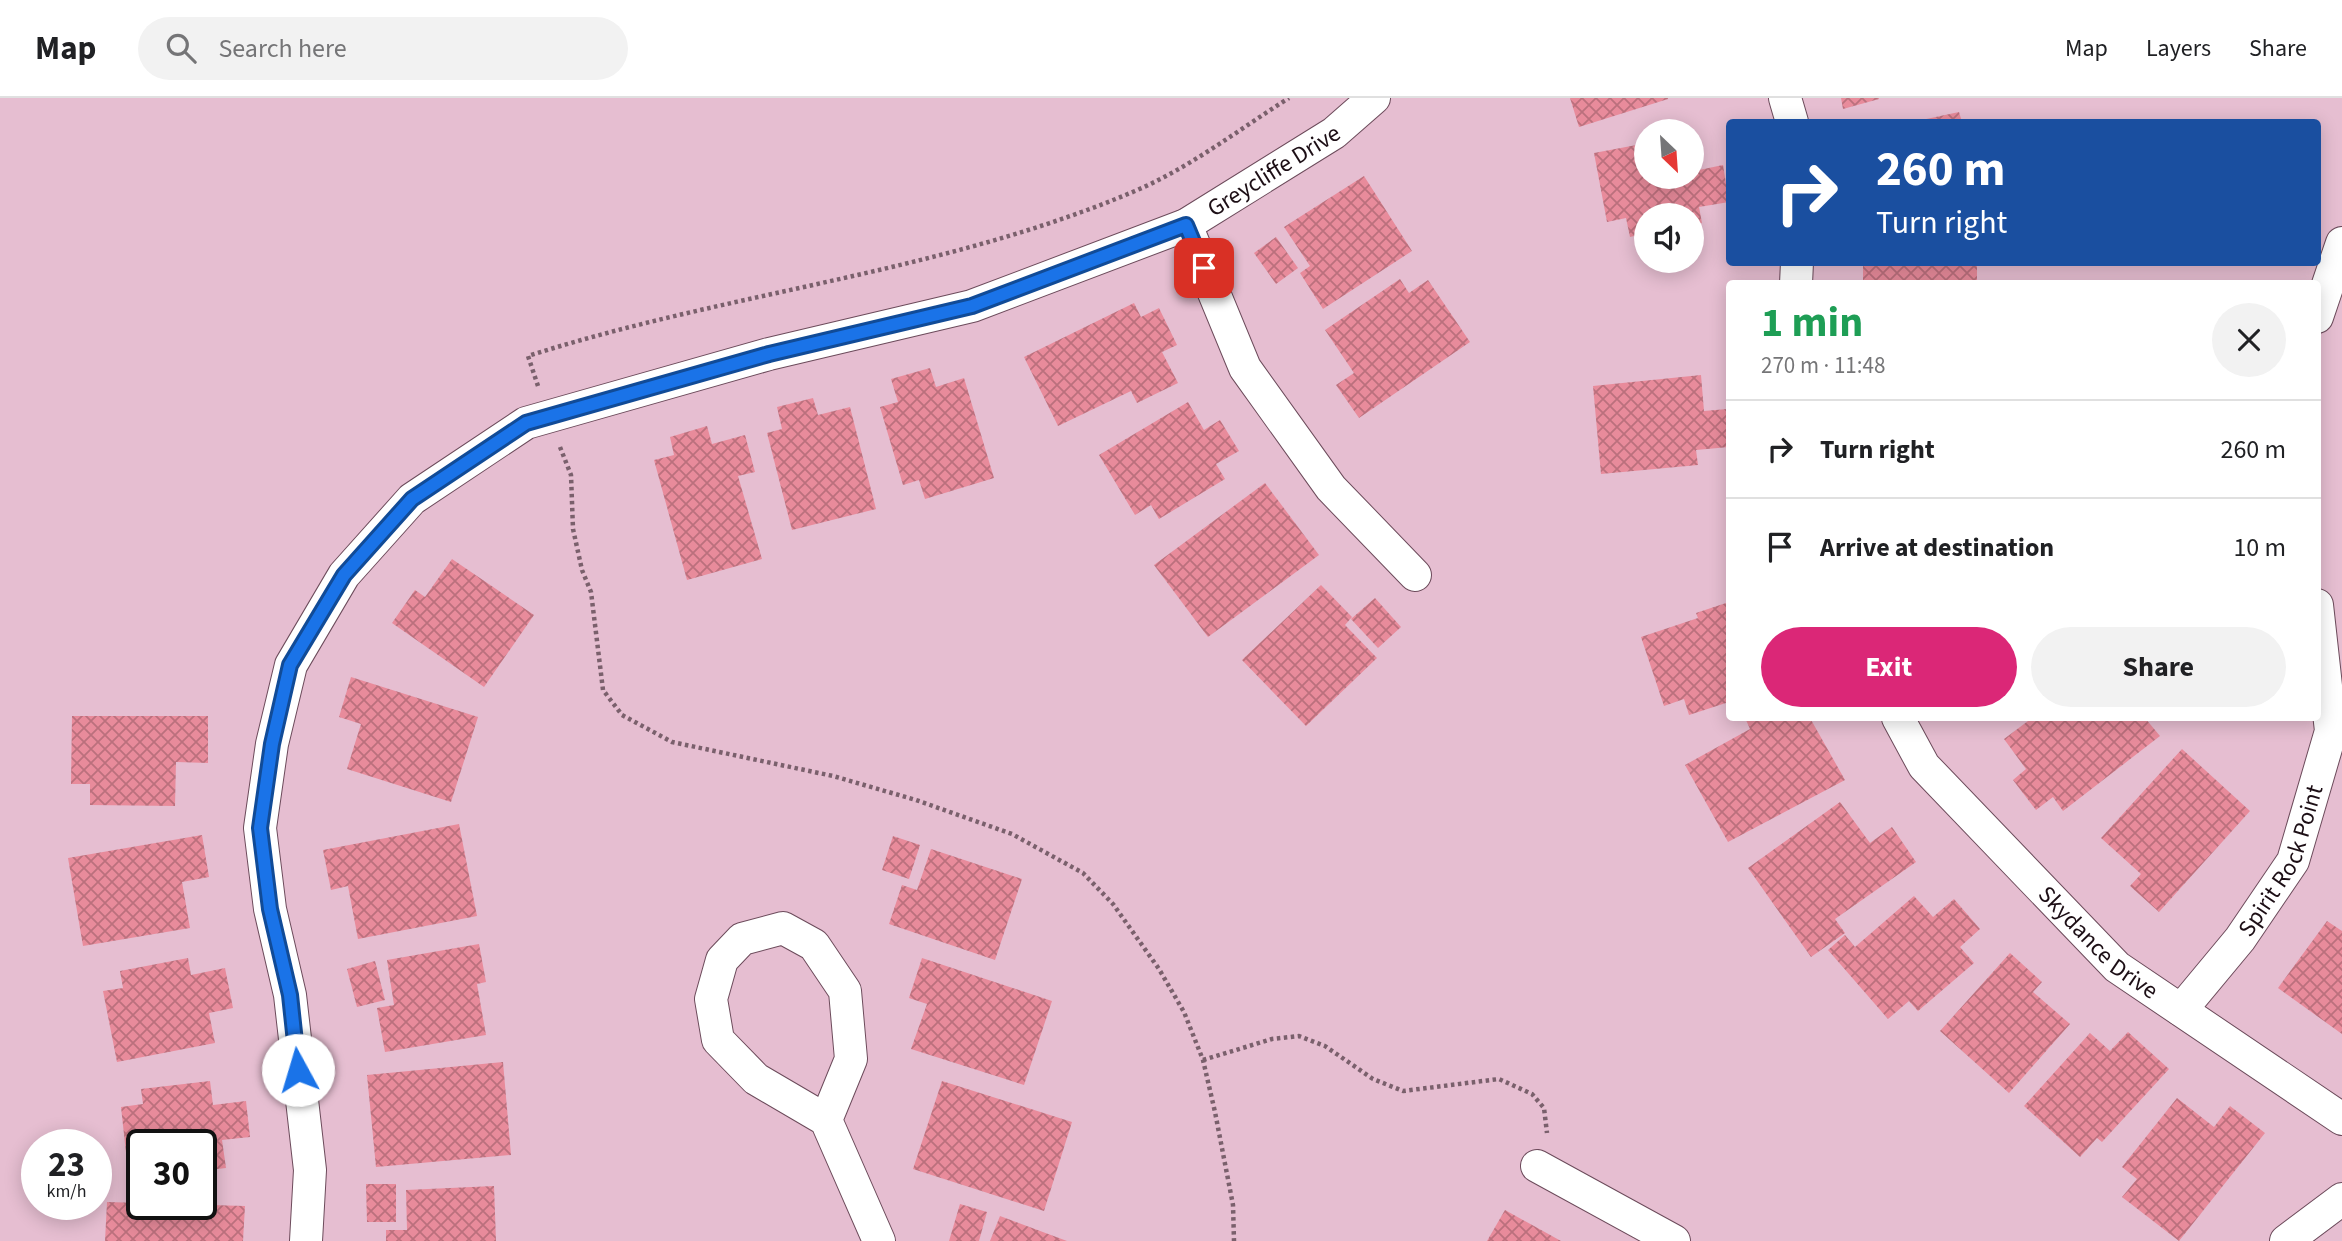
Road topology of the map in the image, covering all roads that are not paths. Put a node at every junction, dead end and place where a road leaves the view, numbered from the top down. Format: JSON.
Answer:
{"nodes":[{"id":1,"x":1374,"y":98,"type":"edge"},
{"id":2,"x":1785,"y":98,"type":"edge"},
{"id":3,"x":1791,"y":119,"type":"edge"},
{"id":4,"x":1186,"y":225,"type":"junction"},
{"id":5,"x":2342,"y":243,"type":"edge"},
{"id":6,"x":2321,"y":305,"type":"edge"},
{"id":7,"x":1415,"y":575,"type":"dead end"},
{"id":8,"x":2321,"y":639,"type":"edge"},
{"id":9,"x":1900,"y":721,"type":"edge"},
{"id":10,"x":2181,"y":1010,"type":"junction"},
{"id":11,"x":2342,"y":1119,"type":"edge"},
{"id":12,"x":826,"y":1120,"type":"junction"},
{"id":13,"x":1537,"y":1166,"type":"road end"},
{"id":14,"x":2342,"y":1199,"type":"edge"},
{"id":15,"x":306,"y":1241,"type":"edge"},
{"id":16,"x":879,"y":1241,"type":"edge"},
{"id":17,"x":1674,"y":1241,"type":"edge"},
{"id":18,"x":2286,"y":1241,"type":"edge"}],
"edges":[{"from":1,"to":4,"type":"street","name":"Greycliffe Drive"},
{"from":2,"to":3,"type":"street"},
{"from":4,"to":7,"type":"street"},
{"from":4,"to":15,"type":"street","name":"Greycliffe Drive"},
{"from":5,"to":6,"type":"street"},
{"from":8,"to":10,"type":"street","name":"Spirit Rock Point"},
{"from":9,"to":10,"type":"street","name":"Skydance Drive"},
{"from":10,"to":11,"type":"street","name":"Skydance Drive"},
{"from":12,"to":12,"type":"street"},
{"from":12,"to":16,"type":"street"},
{"from":13,"to":17,"type":"street"},
{"from":14,"to":18,"type":"street"}]}
